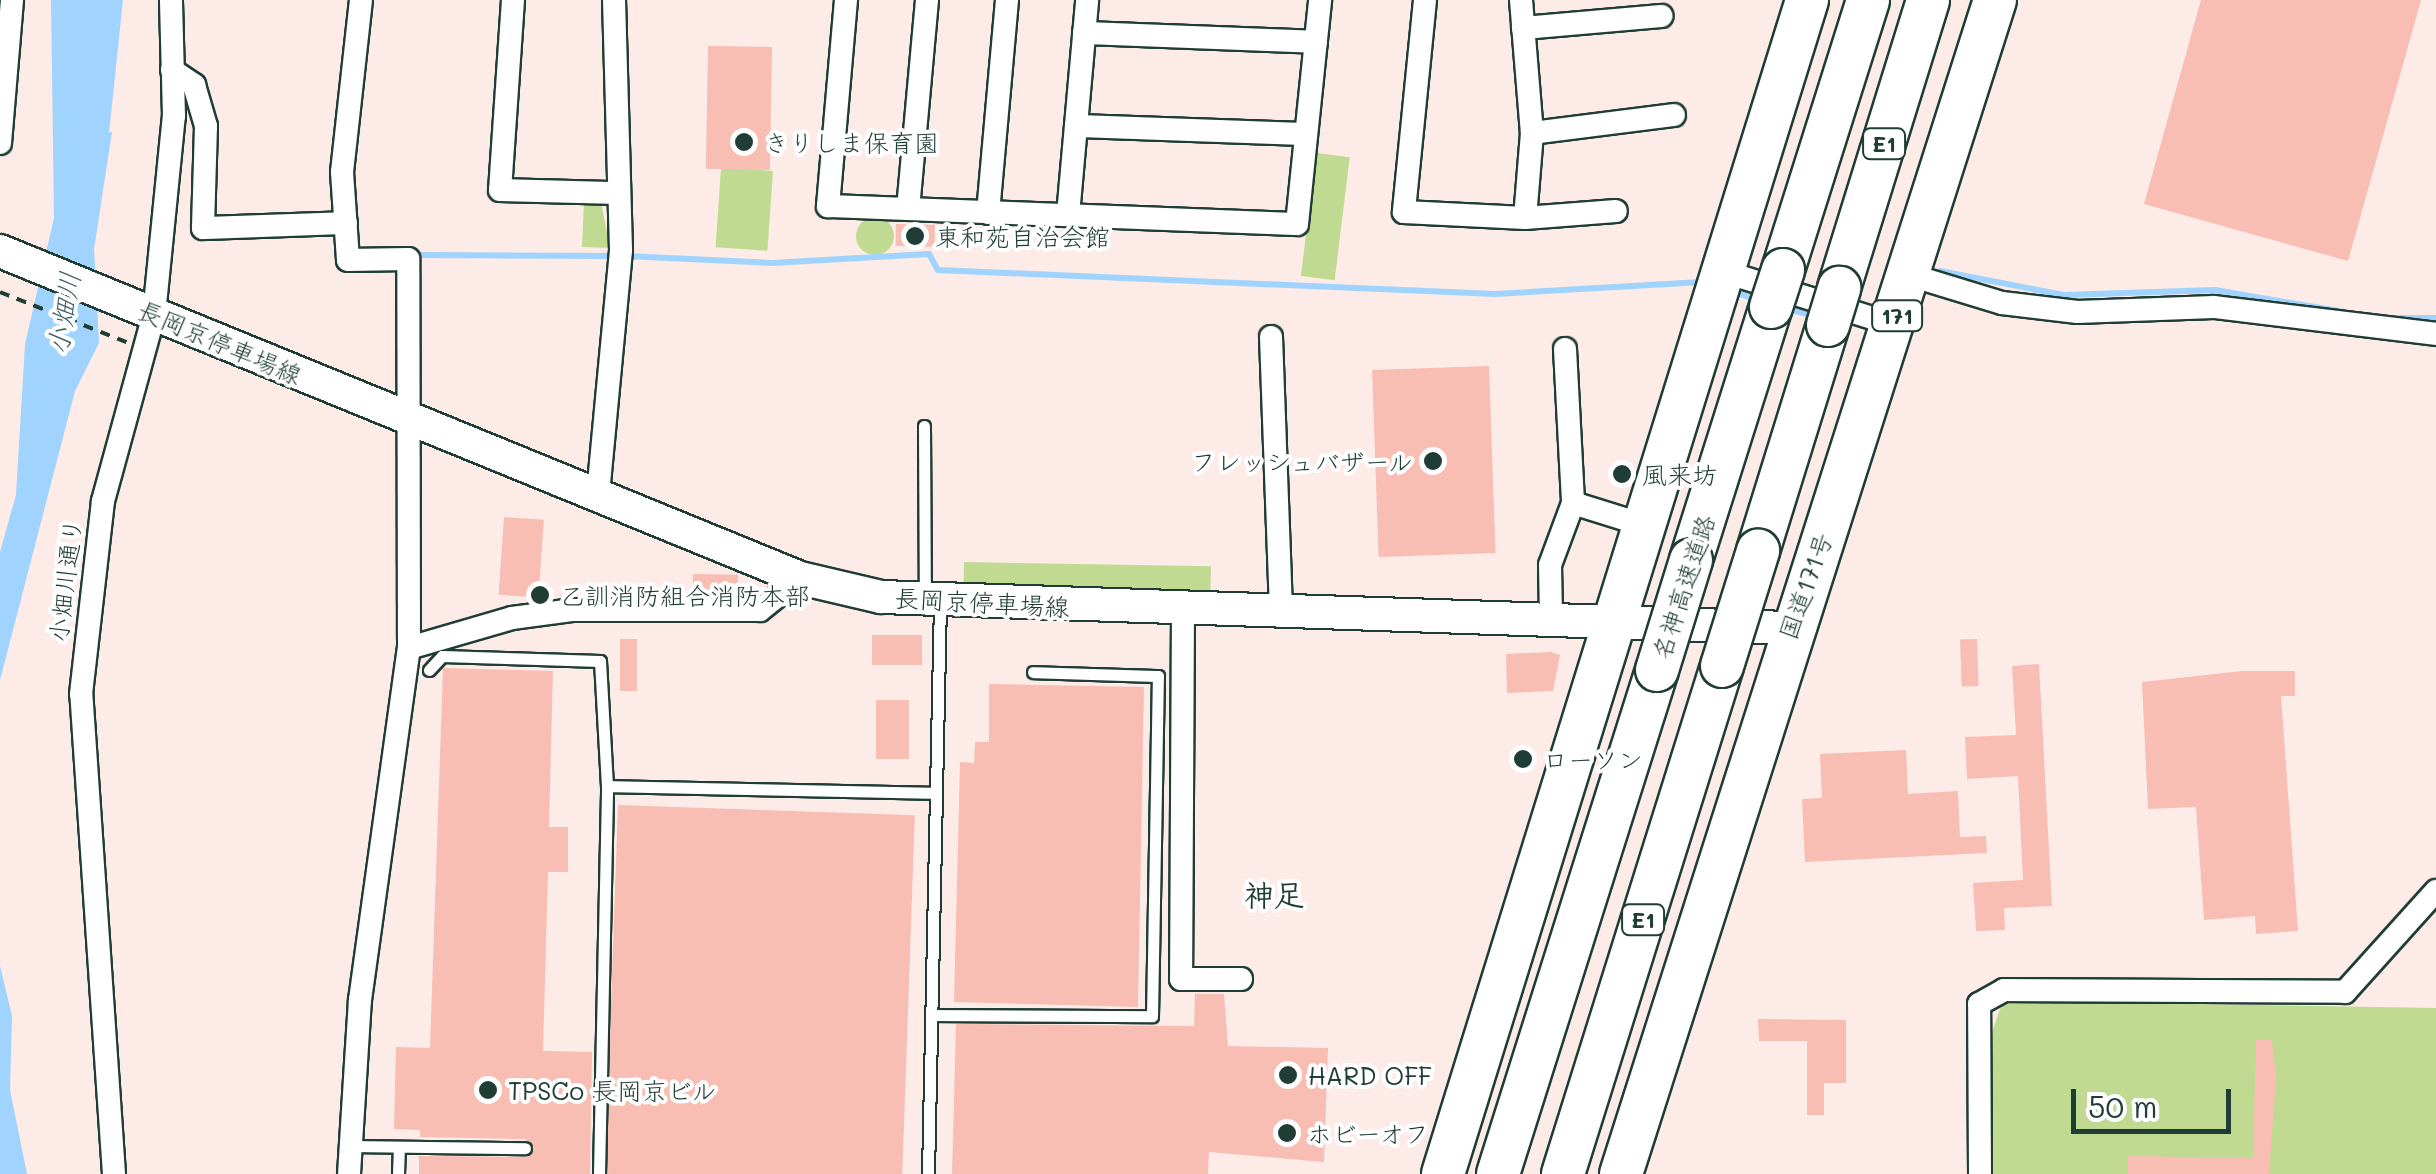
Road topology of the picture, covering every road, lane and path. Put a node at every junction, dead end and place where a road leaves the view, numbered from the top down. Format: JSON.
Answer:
{"nodes":[{"id":1,"x":12,"y":0,"type":"edge"},
{"id":2,"x":172,"y":0,"type":"edge"},
{"id":3,"x":362,"y":0,"type":"edge"},
{"id":4,"x":513,"y":0,"type":"edge"},
{"id":5,"x":614,"y":0,"type":"edge"},
{"id":6,"x":846,"y":0,"type":"edge"},
{"id":7,"x":926,"y":0,"type":"edge"},
{"id":8,"x":1007,"y":0,"type":"edge"},
{"id":9,"x":1087,"y":0,"type":"edge"},
{"id":10,"x":1320,"y":0,"type":"edge"},
{"id":11,"x":1425,"y":0,"type":"edge"},
{"id":12,"x":1521,"y":0,"type":"edge"},
{"id":13,"x":1806,"y":0,"type":"edge"},
{"id":14,"x":1868,"y":0,"type":"edge"},
{"id":15,"x":1928,"y":0,"type":"edge"},
{"id":16,"x":1996,"y":0,"type":"edge"},
{"id":17,"x":1661,"y":16,"type":"dead end"},
{"id":18,"x":1523,"y":28,"type":"junction"},
{"id":19,"x":1084,"y":33,"type":"junction"},
{"id":20,"x":1316,"y":42,"type":"junction"},
{"id":21,"x":172,"y":70,"type":"junction"},
{"id":22,"x":1674,"y":115,"type":"dead end"},
{"id":23,"x":1076,"y":126,"type":"junction"},
{"id":24,"x":1532,"y":133,"type":"junction"},
{"id":25,"x":1306,"y":134,"type":"junction"},
{"id":26,"x":0,"y":143,"type":"edge"},
{"id":27,"x":618,"y":193,"type":"junction"},
{"id":28,"x":908,"y":209,"type":"junction"},
{"id":29,"x":1616,"y":211,"type":"dead end"},
{"id":30,"x":988,"y":213,"type":"junction"},
{"id":31,"x":1068,"y":215,"type":"junction"},
{"id":32,"x":1525,"y":218,"type":"junction"},
{"id":33,"x":346,"y":223,"type":"junction"},
{"id":34,"x":0,"y":252,"type":"edge"},
{"id":35,"x":1910,"y":275,"type":"junction"},
{"id":36,"x":1719,"y":282,"type":"junction"},
{"id":37,"x":0,"y":292,"type":"edge"},
{"id":38,"x":146,"y":312,"type":"junction"},
{"id":39,"x":1894,"y":325,"type":"junction"},
{"id":40,"x":2436,"y":334,"type":"edge"},
{"id":41,"x":1271,"y":337,"type":"dead end"},
{"id":42,"x":135,"y":345,"type":"dead end"},
{"id":43,"x":1565,"y":349,"type":"dead end"},
{"id":44,"x":402,"y":418,"type":"junction"},
{"id":45,"x":924,"y":426,"type":"dead end"},
{"id":46,"x":598,"y":494,"type":"junction"},
{"id":47,"x":1573,"y":502,"type":"junction"},
{"id":48,"x":1643,"y":525,"type":"junction"},
{"id":49,"x":800,"y":578,"type":"junction"},
{"id":50,"x":932,"y":603,"type":"junction"},
{"id":51,"x":1182,"y":610,"type":"junction"},
{"id":52,"x":1281,"y":612,"type":"junction"},
{"id":53,"x":1551,"y":617,"type":"junction"},
{"id":54,"x":1614,"y":618,"type":"junction"},
{"id":55,"x":1789,"y":628,"type":"junction"},
{"id":56,"x":409,"y":648,"type":"junction"},
{"id":57,"x":429,"y":670,"type":"dead end"},
{"id":58,"x":1033,"y":672,"type":"dead end"},
{"id":59,"x":607,"y":786,"type":"junction"},
{"id":60,"x":936,"y":793,"type":"junction"},
{"id":61,"x":2436,"y":892,"type":"edge"},
{"id":62,"x":1241,"y":979,"type":"dead end"},
{"id":63,"x":931,"y":1015,"type":"junction"},
{"id":64,"x":348,"y":1146,"type":"junction"},
{"id":65,"x":399,"y":1147,"type":"junction"},
{"id":66,"x":525,"y":1148,"type":"dead end"},
{"id":67,"x":114,"y":1174,"type":"edge"},
{"id":68,"x":348,"y":1174,"type":"edge"},
{"id":69,"x":398,"y":1174,"type":"edge"},
{"id":70,"x":600,"y":1174,"type":"edge"},
{"id":71,"x":928,"y":1174,"type":"edge"},
{"id":72,"x":1443,"y":1174,"type":"edge"},
{"id":73,"x":1498,"y":1174,"type":"edge"},
{"id":74,"x":1563,"y":1174,"type":"edge"},
{"id":75,"x":1621,"y":1174,"type":"edge"},
{"id":76,"x":1980,"y":1174,"type":"edge"}],
"edges":[{"from":1,"to":26,"type":"street"},
{"from":2,"to":21,"type":"street","name":"小畑川通り"},
{"from":3,"to":33,"type":"street"},
{"from":4,"to":27,"type":"street"},
{"from":5,"to":27,"type":"street"},
{"from":6,"to":28,"type":"street"},
{"from":7,"to":28,"type":"street"},
{"from":8,"to":30,"type":"street"},
{"from":9,"to":19,"type":"street"},
{"from":10,"to":20,"type":"street"},
{"from":11,"to":32,"type":"street"},
{"from":12,"to":18,"type":"street"},
{"from":13,"to":36,"type":"highway"},
{"from":14,"to":73,"type":"highway","name":"名神高速道路","number":"E1","bridge":true},
{"from":15,"to":74,"type":"highway","number":"E1","bridge":true},
{"from":16,"to":35,"type":"highway","name":"国道171号","number":"171"},
{"from":17,"to":18,"type":"street"},
{"from":18,"to":24,"type":"street"},
{"from":19,"to":20,"type":"street"},
{"from":19,"to":23,"type":"street"},
{"from":20,"to":25,"type":"street"},
{"from":21,"to":33,"type":"street"},
{"from":21,"to":38,"type":"street","name":"小畑川通り"},
{"from":22,"to":24,"type":"street"},
{"from":23,"to":25,"type":"street"},
{"from":23,"to":31,"type":"street"},
{"from":24,"to":32,"type":"street"},
{"from":25,"to":31,"type":"street"},
{"from":27,"to":46,"type":"street"},
{"from":28,"to":30,"type":"street"},
{"from":29,"to":32,"type":"street"},
{"from":30,"to":31,"type":"street"},
{"from":33,"to":44,"type":"street"},
{"from":34,"to":38,"type":"main road","name":"長岡京停車場線"},
{"from":35,"to":39,"type":"highway","name":"国道171号","number":"171"},
{"from":35,"to":40,"type":"street"},
{"from":36,"to":39,"type":"street"},
{"from":36,"to":48,"type":"highway"},
{"from":37,"to":42,"type":"path"},
{"from":38,"to":44,"type":"main road","name":"長岡京停車場線"},
{"from":38,"to":67,"type":"street","name":"小畑川通り"},
{"from":39,"to":55,"type":"highway","name":"国道171号","number":"171"},
{"from":41,"to":52,"type":"street"},
{"from":43,"to":47,"type":"street"},
{"from":44,"to":46,"type":"main road","name":"長岡京停車場線"},
{"from":44,"to":56,"type":"street"},
{"from":45,"to":50,"type":"lane"},
{"from":46,"to":49,"type":"main road","name":"長岡京停車場線"},
{"from":47,"to":48,"type":"street"},
{"from":47,"to":53,"type":"street"},
{"from":48,"to":54,"type":"highway"},
{"from":49,"to":50,"type":"main road","name":"長岡京停車場線"},
{"from":49,"to":56,"type":"street"},
{"from":50,"to":51,"type":"main road","name":"長岡京停車場線"},
{"from":50,"to":60,"type":"lane"},
{"from":51,"to":52,"type":"main road","name":"長岡京停車場線"},
{"from":51,"to":62,"type":"street"},
{"from":52,"to":53,"type":"main road","name":"長岡京停車場線"},
{"from":53,"to":54,"type":"main road","name":"長岡京停車場線"},
{"from":54,"to":55,"type":"main road","name":"長岡京停車場線"},
{"from":54,"to":72,"type":"highway"},
{"from":55,"to":75,"type":"highway","name":"国道171号","number":"171"},
{"from":56,"to":64,"type":"street"},
{"from":57,"to":59,"type":"lane"},
{"from":58,"to":63,"type":"lane"},
{"from":59,"to":60,"type":"lane"},
{"from":59,"to":70,"type":"lane"},
{"from":60,"to":63,"type":"lane"},
{"from":61,"to":76,"type":"street"},
{"from":63,"to":71,"type":"lane"},
{"from":64,"to":65,"type":"lane"},
{"from":64,"to":68,"type":"street"},
{"from":65,"to":66,"type":"lane"},
{"from":65,"to":69,"type":"lane"}]}
